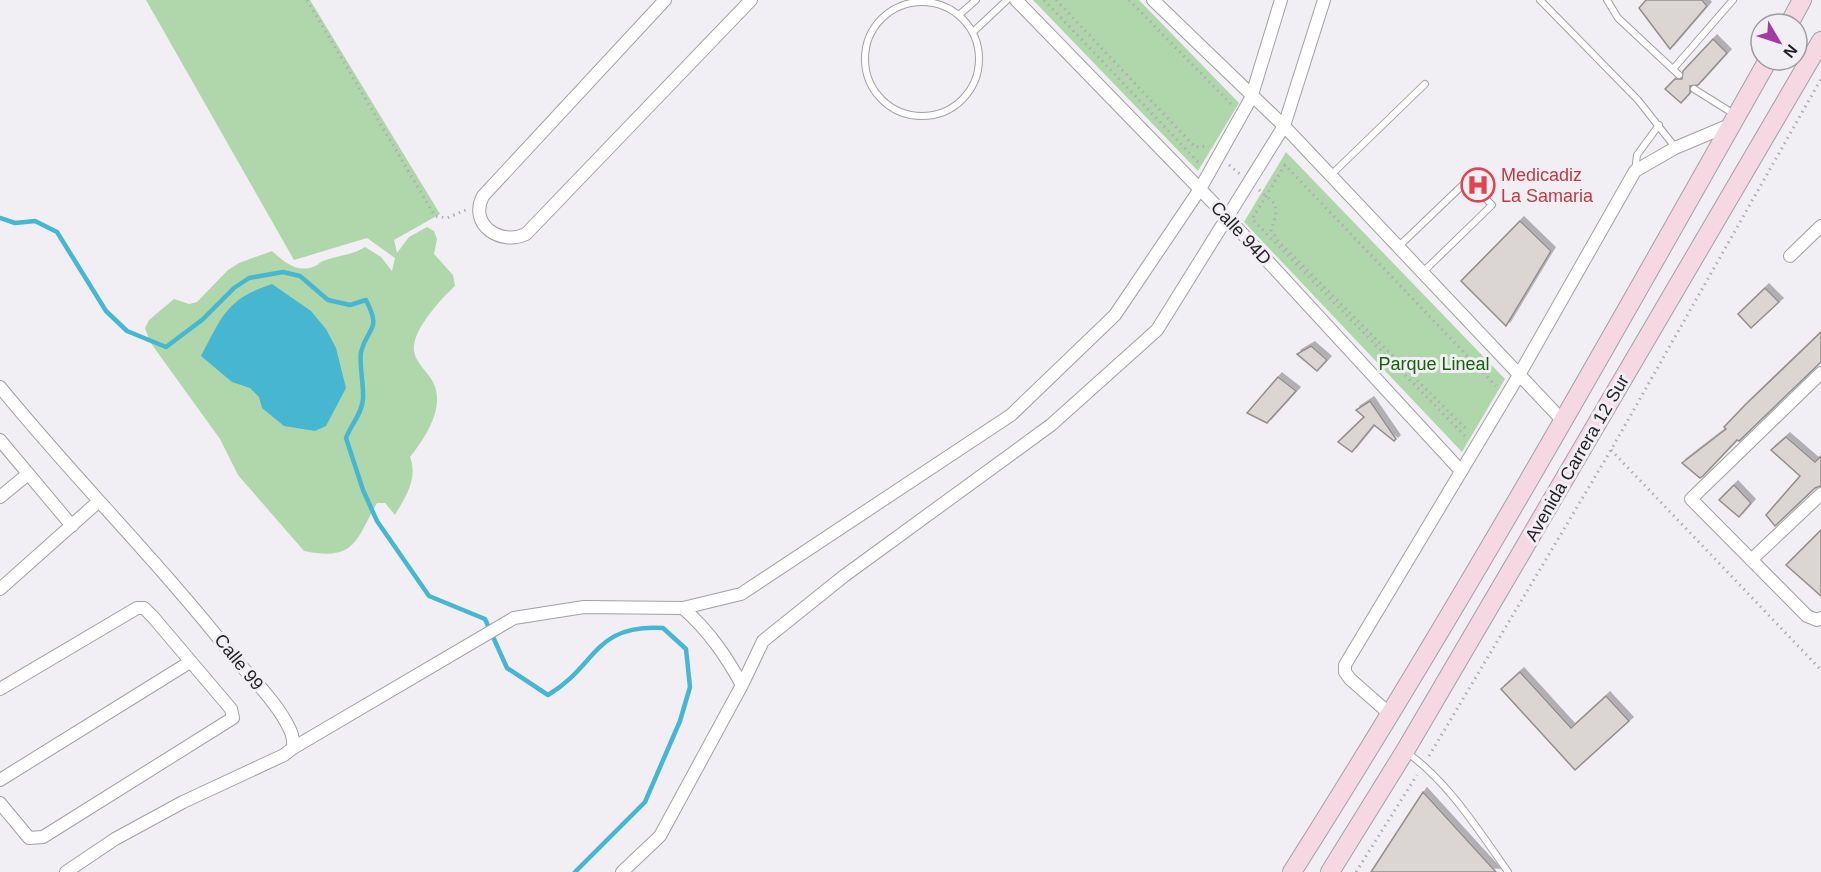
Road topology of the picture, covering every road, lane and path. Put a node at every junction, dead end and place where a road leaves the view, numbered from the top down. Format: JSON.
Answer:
{"nodes":[{"id":1,"x":307,"y":0,"type":"edge"},
{"id":2,"x":665,"y":0,"type":"edge"},
{"id":3,"x":751,"y":0,"type":"edge"},
{"id":4,"x":976,"y":0,"type":"edge"},
{"id":5,"x":1007,"y":0,"type":"edge"},
{"id":6,"x":1016,"y":0,"type":"edge"},
{"id":7,"x":1044,"y":0,"type":"edge"},
{"id":8,"x":1056,"y":0,"type":"edge"},
{"id":9,"x":1130,"y":0,"type":"edge"},
{"id":10,"x":1153,"y":0,"type":"edge"},
{"id":11,"x":1281,"y":0,"type":"edge"},
{"id":12,"x":1324,"y":0,"type":"edge"},
{"id":13,"x":1540,"y":0,"type":"edge"},
{"id":14,"x":1607,"y":0,"type":"edge"},
{"id":15,"x":1732,"y":0,"type":"edge"},
{"id":16,"x":959,"y":15,"type":"junction"},
{"id":17,"x":973,"y":32,"type":"junction"},
{"id":18,"x":1821,"y":41,"type":"edge"},
{"id":19,"x":1673,"y":69,"type":"junction"},
{"id":20,"x":1761,"y":72,"type":"edge"},
{"id":21,"x":1679,"y":75,"type":"dead end"},
{"id":22,"x":1821,"y":79,"type":"edge"},
{"id":23,"x":1425,"y":84,"type":"dead end"},
{"id":24,"x":1694,"y":89,"type":"dead end"},
{"id":25,"x":1251,"y":98,"type":"junction"},
{"id":26,"x":1227,"y":116,"type":"dead end"},
{"id":27,"x":1734,"y":120,"type":"junction"},
{"id":28,"x":1659,"y":125,"type":"junction"},
{"id":29,"x":1284,"y":126,"type":"junction"},
{"id":30,"x":1215,"y":136,"type":"dead end"},
{"id":31,"x":1209,"y":147,"type":"junction"},
{"id":32,"x":1675,"y":148,"type":"junction"},
{"id":33,"x":1219,"y":156,"type":"junction"},
{"id":34,"x":1635,"y":171,"type":"junction"},
{"id":35,"x":1330,"y":176,"type":"junction"},
{"id":36,"x":1250,"y":182,"type":"junction"},
{"id":37,"x":1200,"y":189,"type":"junction"},
{"id":38,"x":1266,"y":195,"type":"junction"},
{"id":39,"x":478,"y":205,"type":"junction"},
{"id":40,"x":1228,"y":218,"type":"junction"},
{"id":41,"x":1821,"y":226,"type":"edge"},
{"id":42,"x":1399,"y":246,"type":"junction"},
{"id":43,"x":1790,"y":256,"type":"dead end"},
{"id":44,"x":1423,"y":272,"type":"junction"},
{"id":45,"x":1821,"y":373,"type":"edge"},
{"id":46,"x":1519,"y":375,"type":"junction"},
{"id":47,"x":1496,"y":386,"type":"dead end"},
{"id":48,"x":0,"y":387,"type":"edge"},
{"id":49,"x":1563,"y":421,"type":"junction"},
{"id":50,"x":1468,"y":431,"type":"dead end"},
{"id":51,"x":1465,"y":436,"type":"dead end"},
{"id":52,"x":0,"y":440,"type":"edge"},
{"id":53,"x":1611,"y":450,"type":"junction"},
{"id":54,"x":1461,"y":471,"type":"junction"},
{"id":55,"x":28,"y":474,"type":"junction"},
{"id":56,"x":1821,"y":494,"type":"edge"},
{"id":57,"x":0,"y":497,"type":"edge"},
{"id":58,"x":99,"y":501,"type":"junction"},
{"id":59,"x":72,"y":526,"type":"junction"},
{"id":60,"x":1751,"y":560,"type":"junction"},
{"id":61,"x":0,"y":589,"type":"edge"},
{"id":62,"x":683,"y":608,"type":"junction"},
{"id":63,"x":1821,"y":618,"type":"edge"},
{"id":64,"x":190,"y":663,"type":"junction"},
{"id":65,"x":1821,"y":670,"type":"edge"},
{"id":66,"x":742,"y":686,"type":"junction"},
{"id":67,"x":0,"y":690,"type":"edge"},
{"id":68,"x":1391,"y":715,"type":"junction"},
{"id":69,"x":293,"y":748,"type":"junction"},
{"id":70,"x":1405,"y":752,"type":"junction"},
{"id":71,"x":1423,"y":766,"type":"junction"},
{"id":72,"x":0,"y":780,"type":"edge"},
{"id":73,"x":0,"y":803,"type":"edge"},
{"id":74,"x":66,"y":872,"type":"edge"},
{"id":75,"x":622,"y":872,"type":"edge"},
{"id":76,"x":1292,"y":872,"type":"edge"},
{"id":77,"x":1330,"y":872,"type":"edge"},
{"id":78,"x":1356,"y":872,"type":"edge"},
{"id":79,"x":1508,"y":872,"type":"edge"}],
"edges":[{"from":1,"to":39,"type":"path"},
{"from":2,"to":39,"type":"street"},
{"from":3,"to":39,"type":"street"},
{"from":4,"to":16,"type":"lane"},
{"from":5,"to":17,"type":"lane"},
{"from":6,"to":37,"type":"street","name":"Calle 94D"},
{"from":7,"to":31,"type":"path"},
{"from":8,"to":31,"type":"path"},
{"from":9,"to":26,"type":"path"},
{"from":10,"to":25,"type":"street"},
{"from":11,"to":25,"type":"street"},
{"from":12,"to":29,"type":"street"},
{"from":13,"to":28,"type":"lane"},
{"from":14,"to":19,"type":"lane"},
{"from":15,"to":19,"type":"lane"},
{"from":16,"to":17,"type":"lane"},
{"from":16,"to":17,"type":"lane"},
{"from":18,"to":70,"type":"street","name":"Avenida Carrera 12 Sur"},
{"from":19,"to":21,"type":"lane"},
{"from":20,"to":27,"type":"street","name":"Avenida Carrera 12 Sur"},
{"from":22,"to":53,"type":"path"},
{"from":23,"to":35,"type":"lane"},
{"from":24,"to":27,"type":"lane"},
{"from":25,"to":29,"type":"street"},
{"from":25,"to":33,"type":"street"},
{"from":27,"to":32,"type":"street"},
{"from":27,"to":49,"type":"street","name":"Avenida Carrera 12 Sur"},
{"from":28,"to":32,"type":"lane"},
{"from":28,"to":34,"type":"lane"},
{"from":29,"to":35,"type":"street"},
{"from":29,"to":36,"type":"street"},
{"from":30,"to":31,"type":"path"},
{"from":31,"to":33,"type":"path"},
{"from":32,"to":34,"type":"street"},
{"from":33,"to":36,"type":"path"},
{"from":33,"to":37,"type":"street"},
{"from":34,"to":46,"type":"street"},
{"from":35,"to":42,"type":"street"},
{"from":36,"to":38,"type":"path"},
{"from":36,"to":40,"type":"street"},
{"from":37,"to":40,"type":"street","name":"Calle 94D"},
{"from":37,"to":62,"type":"street"},
{"from":38,"to":47,"type":"path"},
{"from":38,"to":50,"type":"path"},
{"from":38,"to":51,"type":"path"},
{"from":40,"to":54,"type":"street","name":"Calle 94D"},
{"from":40,"to":66,"type":"street"},
{"from":41,"to":43,"type":"street"},
{"from":42,"to":44,"type":"street"},
{"from":42,"to":44,"type":"lane"},
{"from":44,"to":46,"type":"street"},
{"from":45,"to":60,"type":"street"},
{"from":46,"to":49,"type":"street"},
{"from":46,"to":54,"type":"street"},
{"from":48,"to":58,"type":"street","name":"Calle 99"},
{"from":49,"to":68,"type":"street","name":"Avenida Carrera 12 Sur"},
{"from":52,"to":55,"type":"street"},
{"from":53,"to":65,"type":"path"},
{"from":53,"to":71,"type":"path"},
{"from":54,"to":68,"type":"street"},
{"from":55,"to":57,"type":"street"},
{"from":55,"to":59,"type":"street"},
{"from":56,"to":60,"type":"street"},
{"from":58,"to":59,"type":"street"},
{"from":58,"to":69,"type":"street","name":"Calle 99"},
{"from":59,"to":61,"type":"street"},
{"from":60,"to":63,"type":"street"},
{"from":62,"to":66,"type":"street"},
{"from":62,"to":69,"type":"street"},
{"from":64,"to":67,"type":"street"},
{"from":64,"to":72,"type":"street"},
{"from":64,"to":73,"type":"street"},
{"from":66,"to":75,"type":"street"},
{"from":68,"to":76,"type":"street","name":"Avenida Carrera 12 Sur"},
{"from":69,"to":74,"type":"street"},
{"from":70,"to":71,"type":"lane"},
{"from":70,"to":77,"type":"street","name":"Avenida Carrera 12 Sur"},
{"from":71,"to":78,"type":"path"},
{"from":71,"to":79,"type":"lane"}]}
